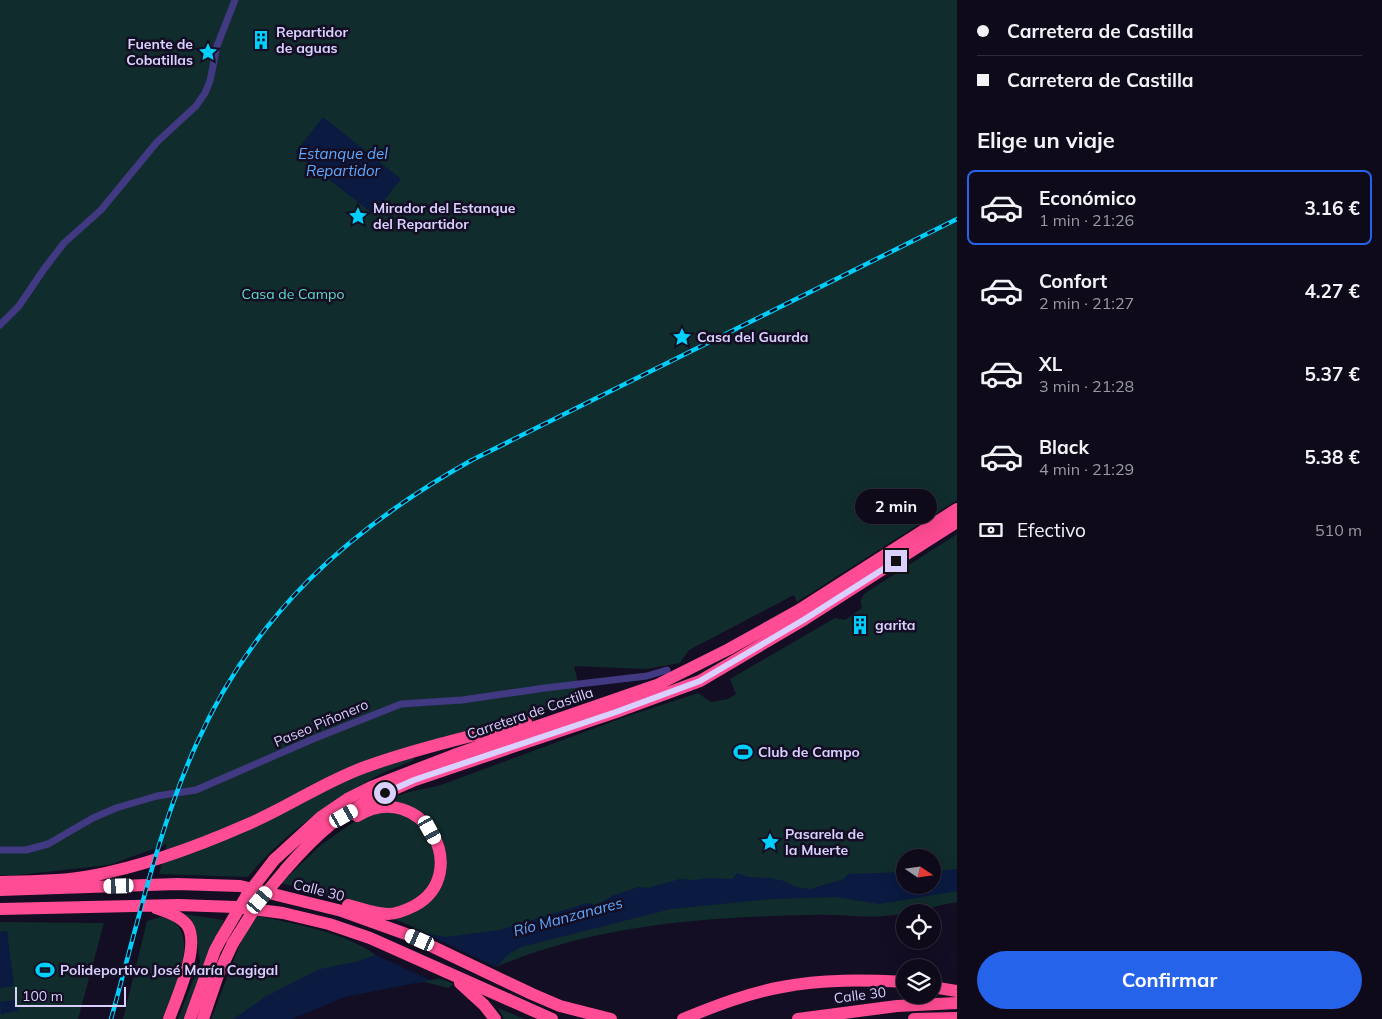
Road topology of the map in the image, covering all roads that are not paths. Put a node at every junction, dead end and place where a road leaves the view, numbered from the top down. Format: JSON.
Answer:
{"nodes":[{"id":1,"x":236,"y":0,"type":"edge"},
{"id":2,"x":0,"y":325,"type":"edge"},
{"id":3,"x":957,"y":509,"type":"edge"},
{"id":4,"x":957,"y":522,"type":"edge"},
{"id":5,"x":667,"y":670,"type":"dead end"},
{"id":6,"x":613,"y":701,"type":"junction"},
{"id":7,"x":0,"y":850,"type":"edge"},
{"id":8,"x":289,"y":865,"type":"junction"},
{"id":9,"x":0,"y":882,"type":"edge"},
{"id":10,"x":240,"y":886,"type":"junction"},
{"id":11,"x":0,"y":890,"type":"edge"},
{"id":12,"x":152,"y":906,"type":"junction"},
{"id":13,"x":0,"y":909,"type":"edge"},
{"id":14,"x":227,"y":941,"type":"junction"},
{"id":15,"x":452,"y":976,"type":"junction"},
{"id":16,"x":896,"y":982,"type":"edge"},
{"id":17,"x":941,"y":988,"type":"edge"},
{"id":18,"x":957,"y":991,"type":"edge"},
{"id":19,"x":957,"y":1003,"type":"edge"},
{"id":20,"x":957,"y":1018,"type":"edge"},
{"id":21,"x":169,"y":1019,"type":"edge"},
{"id":22,"x":190,"y":1019,"type":"edge"},
{"id":23,"x":203,"y":1019,"type":"edge"},
{"id":24,"x":495,"y":1019,"type":"edge"},
{"id":25,"x":552,"y":1019,"type":"edge"},
{"id":26,"x":611,"y":1019,"type":"edge"},
{"id":27,"x":683,"y":1019,"type":"edge"},
{"id":28,"x":798,"y":1019,"type":"edge"},
{"id":29,"x":914,"y":1019,"type":"edge"}],
"edges":[{"from":1,"to":2,"type":"street"},
{"from":3,"to":6,"type":"highway","name":"Carretera de Castilla"},
{"from":4,"to":8,"type":"highway","name":"Carretera de Castilla"},
{"from":5,"to":7,"type":"street","name":"Paseo Piñonero"},
{"from":6,"to":9,"type":"highway"},
{"from":6,"to":14,"type":"highway","name":"Carretera de Castilla","bridge":true},
{"from":8,"to":10,"type":"highway"},
{"from":8,"to":14,"type":"highway","name":"Carretera de Castilla","bridge":true},
{"from":10,"to":11,"type":"highway","name":"Calle 30"},
{"from":10,"to":26,"type":"highway","name":"Calle 30"},
{"from":12,"to":13,"type":"highway"},
{"from":12,"to":15,"type":"highway"},
{"from":12,"to":21,"type":"highway"},
{"from":14,"to":22,"type":"highway","name":"Carretera de Castilla"},
{"from":14,"to":23,"type":"highway","name":"Carretera de Castilla"},
{"from":15,"to":24,"type":"highway"},
{"from":15,"to":25,"type":"highway"},
{"from":16,"to":27,"type":"highway"},
{"from":17,"to":18,"type":"highway"},
{"from":19,"to":28,"type":"highway","name":"Calle 30"},
{"from":20,"to":29,"type":"highway"}]}
